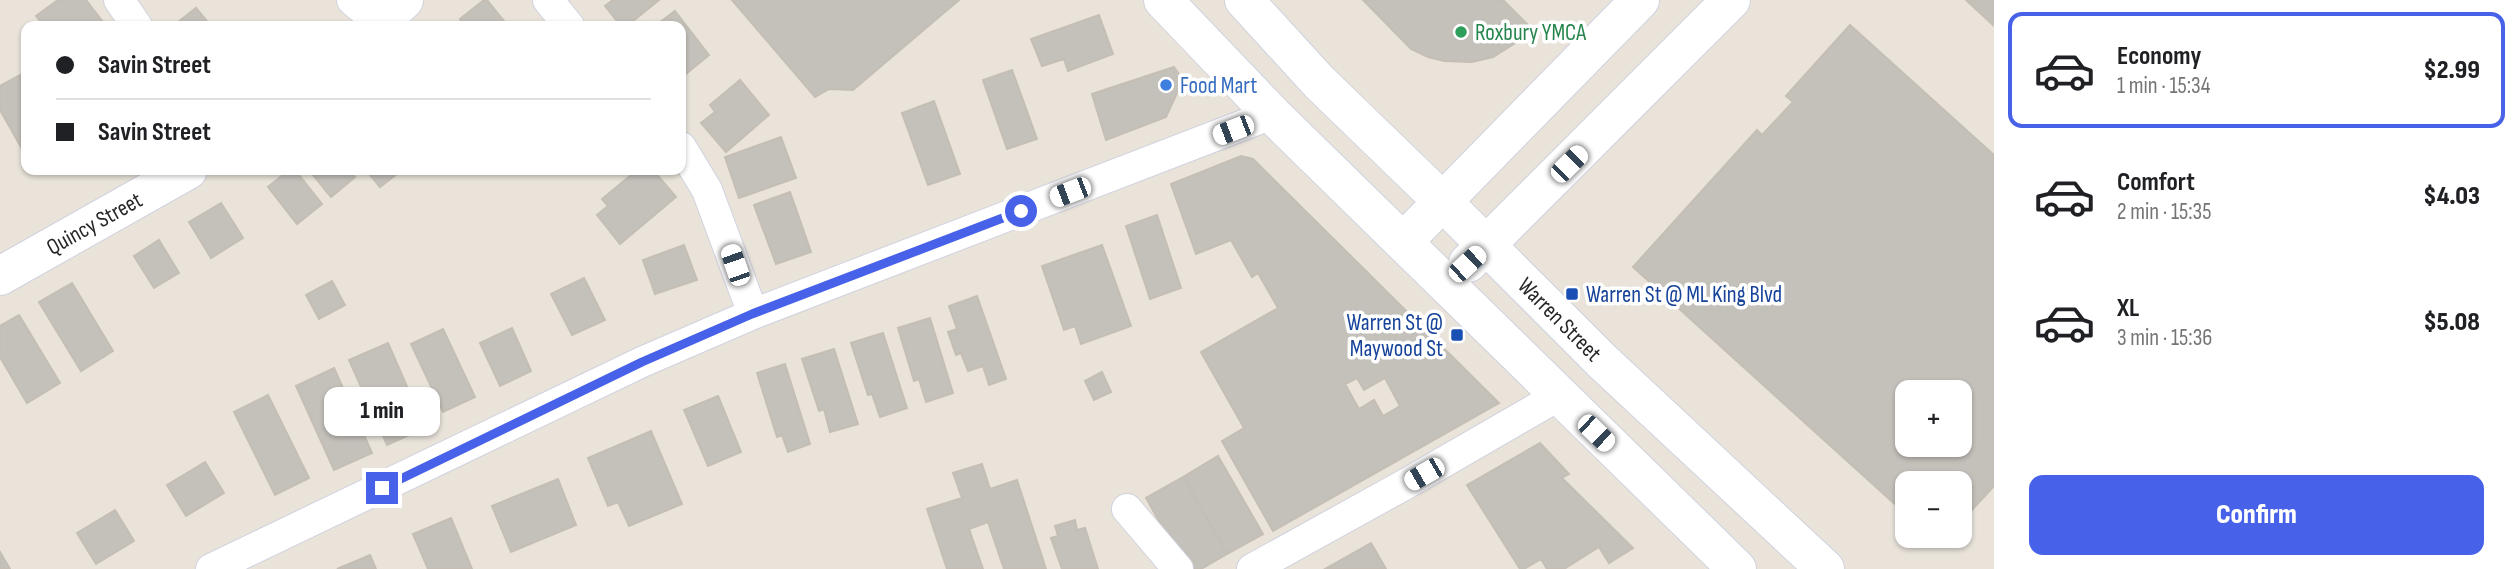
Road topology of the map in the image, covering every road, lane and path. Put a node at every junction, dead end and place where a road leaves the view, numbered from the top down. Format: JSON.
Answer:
{"nodes":[{"id":1,"x":119,"y":0,"type":"edge"},
{"id":2,"x":548,"y":0,"type":"edge"},
{"id":3,"x":1163,"y":0,"type":"edge"},
{"id":4,"x":1244,"y":0,"type":"edge"},
{"id":5,"x":1640,"y":0,"type":"edge"},
{"id":6,"x":1731,"y":0,"type":"edge"},
{"id":7,"x":133,"y":21,"type":"edge"},
{"id":8,"x":565,"y":21,"type":"edge"},
{"id":9,"x":1272,"y":114,"type":"junction"},
{"id":10,"x":686,"y":155,"type":"edge"},
{"id":11,"x":179,"y":175,"type":"edge"},
{"id":12,"x":1442,"y":201,"type":"junction"},
{"id":13,"x":1404,"y":241,"type":"junction"},
{"id":14,"x":1487,"y":246,"type":"junction"},
{"id":15,"x":0,"y":276,"type":"edge"},
{"id":16,"x":1447,"y":284,"type":"junction"},
{"id":17,"x":752,"y":314,"type":"junction"},
{"id":18,"x":1558,"y":396,"type":"junction"},
{"id":19,"x":1127,"y":509,"type":"dead end"},
{"id":20,"x":211,"y":569,"type":"edge"},
{"id":21,"x":1178,"y":569,"type":"edge"},
{"id":22,"x":1252,"y":569,"type":"edge"},
{"id":23,"x":1737,"y":569,"type":"edge"},
{"id":24,"x":1825,"y":569,"type":"edge"}],
"edges":[{"from":1,"to":7,"type":"street"},
{"from":2,"to":8,"type":"street"},
{"from":3,"to":9,"type":"main road"},
{"from":4,"to":12,"type":"main road","name":"Warren Street"},
{"from":5,"to":12,"type":"main road"},
{"from":6,"to":14,"type":"main road"},
{"from":9,"to":13,"type":"main road"},
{"from":9,"to":17,"type":"street"},
{"from":10,"to":17,"type":"street"},
{"from":11,"to":15,"type":"main road","name":"Quincy Street"},
{"from":12,"to":13,"type":"main road"},
{"from":12,"to":14,"type":"main road","name":"Warren Street"},
{"from":13,"to":16,"type":"main road"},
{"from":14,"to":16,"type":"main road"},
{"from":14,"to":24,"type":"main road","name":"Warren Street"},
{"from":16,"to":18,"type":"main road"},
{"from":17,"to":20,"type":"street"},
{"from":18,"to":22,"type":"street"},
{"from":18,"to":23,"type":"main road"},
{"from":19,"to":21,"type":"street"}]}
